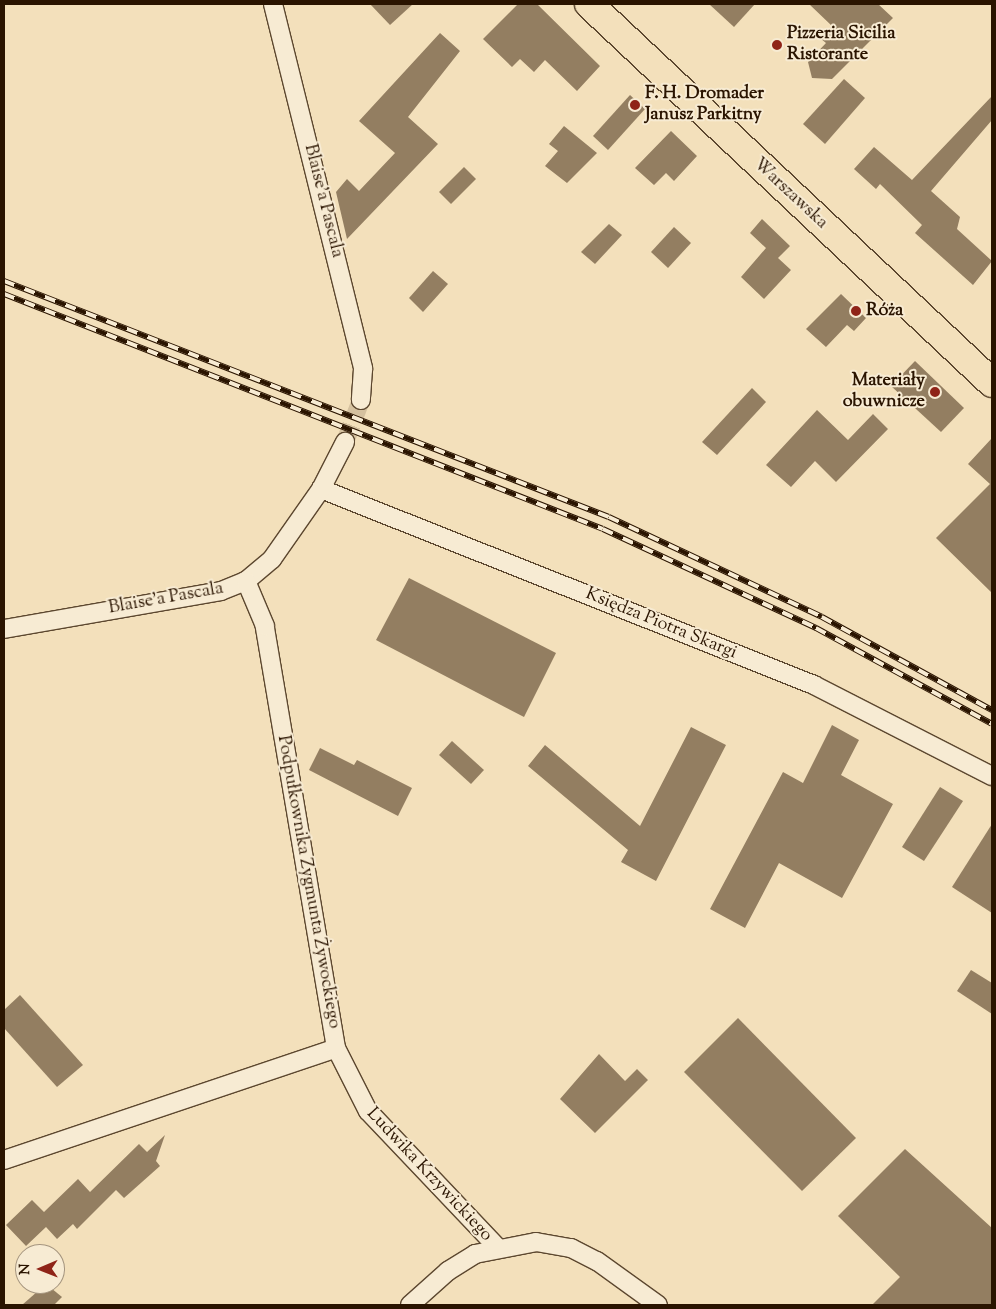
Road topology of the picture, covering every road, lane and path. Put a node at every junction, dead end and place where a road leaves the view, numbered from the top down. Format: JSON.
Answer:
{"nodes":[{"id":1,"x":273,"y":4,"type":"edge"},
{"id":2,"x":589,"y":4,"type":"edge"},
{"id":3,"x":992,"y":383,"type":"edge"},
{"id":4,"x":361,"y":400,"type":"tunnel mouth"},
{"id":5,"x":345,"y":442,"type":"tunnel mouth"},
{"id":6,"x":321,"y":489,"type":"junction"},
{"id":7,"x":246,"y":581,"type":"junction"},
{"id":8,"x":4,"y":629,"type":"edge"},
{"id":9,"x":992,"y":776,"type":"edge"},
{"id":10,"x":336,"y":1048,"type":"junction"},
{"id":11,"x":4,"y":1160,"type":"edge"},
{"id":12,"x":497,"y":1247,"type":"junction"},
{"id":13,"x":410,"y":1305,"type":"edge"},
{"id":14,"x":658,"y":1305,"type":"edge"}],
"edges":[{"from":1,"to":4,"type":"street","name":"Blaise'a Pascala"},
{"from":2,"to":3,"type":"main road","name":"Warszawska"},
{"from":5,"to":6,"type":"street","name":"Blaise'a Pascala"},
{"from":6,"to":7,"type":"street","name":"Blaise'a Pascala"},
{"from":6,"to":9,"type":"street","name":"Księdza Piotra Skargi"},
{"from":7,"to":8,"type":"street","name":"Blaise'a Pascala"},
{"from":7,"to":10,"type":"street","name":"Podpułkownika Zygmunta Żywockiego"},
{"from":10,"to":11,"type":"street","name":"Podpułkownika Zygmunta Żywockiego"},
{"from":10,"to":12,"type":"street","name":"Ludwika Krzywickiego"},
{"from":12,"to":13,"type":"street"},
{"from":12,"to":14,"type":"street"}]}
